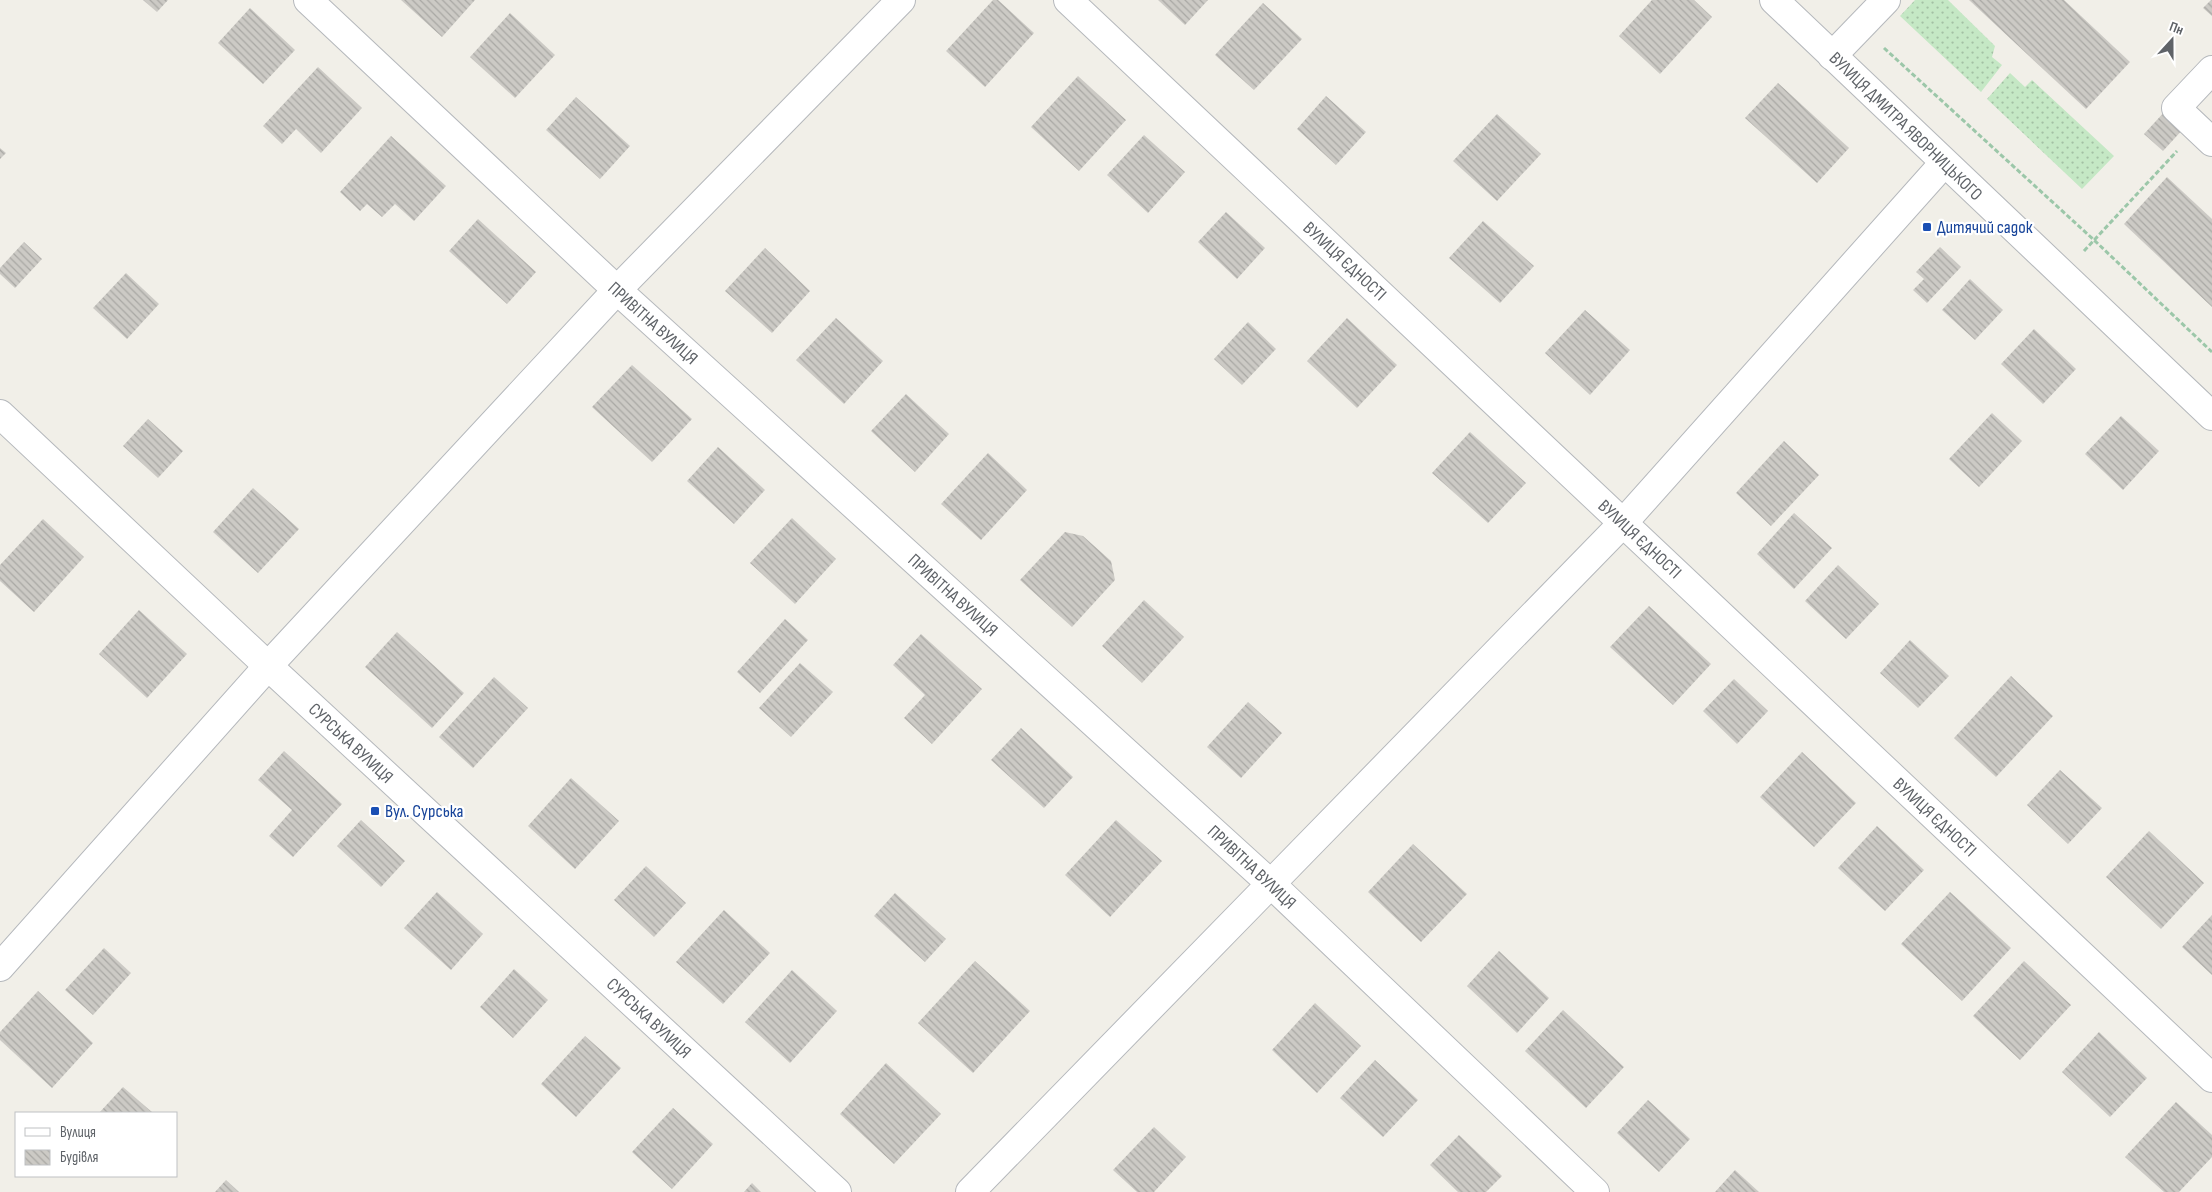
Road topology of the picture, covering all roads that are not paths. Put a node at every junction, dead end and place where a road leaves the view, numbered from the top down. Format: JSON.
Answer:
{"nodes":[{"id":1,"x":308,"y":0,"type":"edge"},
{"id":2,"x":901,"y":0,"type":"edge"},
{"id":3,"x":1068,"y":0,"type":"edge"},
{"id":4,"x":1774,"y":0,"type":"edge"},
{"id":5,"x":1886,"y":0,"type":"edge"},
{"id":6,"x":1832,"y":56,"type":"junction"},
{"id":7,"x":2212,"y":70,"type":"edge"},
{"id":8,"x":2205,"y":135,"type":"edge"},
{"id":9,"x":1944,"y":163,"type":"junction"},
{"id":10,"x":617,"y":290,"type":"junction"},
{"id":11,"x":0,"y":414,"type":"edge"},
{"id":12,"x":2212,"y":416,"type":"edge"},
{"id":13,"x":1623,"y":523,"type":"junction"},
{"id":14,"x":268,"y":666,"type":"junction"},
{"id":15,"x":1271,"y":884,"type":"junction"},
{"id":16,"x":0,"y":967,"type":"edge"},
{"id":17,"x":2212,"y":1078,"type":"edge"},
{"id":18,"x":837,"y":1192,"type":"edge"},
{"id":19,"x":970,"y":1192,"type":"edge"},
{"id":20,"x":1595,"y":1192,"type":"edge"}],
"edges":[{"from":1,"to":10,"type":"street","name":"ПРИВІТНА ВУЛИЦЯ"},
{"from":2,"to":10,"type":"street"},
{"from":3,"to":13,"type":"street","name":"ВУЛИЦЯ ЄДНОСТІ"},
{"from":4,"to":6,"type":"street","name":"ВУЛИЦЯ ДМИТРА ЯВОРНИЦЬКОГО"},
{"from":5,"to":6,"type":"street"},
{"from":6,"to":9,"type":"street","name":"ВУЛИЦЯ ДМИТРА ЯВОРНИЦЬКОГО"},
{"from":7,"to":8,"type":"street"},
{"from":9,"to":12,"type":"street","name":"ВУЛИЦЯ ДМИТРА ЯВОРНИЦЬКОГО"},
{"from":9,"to":13,"type":"street"},
{"from":10,"to":14,"type":"street"},
{"from":10,"to":15,"type":"street","name":"ПРИВІТНА ВУЛИЦЯ"},
{"from":11,"to":14,"type":"street","name":"СУРСЬКА ВУЛИЦЯ"},
{"from":13,"to":15,"type":"street"},
{"from":13,"to":17,"type":"street","name":"ВУЛИЦЯ ЄДНОСТІ"},
{"from":14,"to":16,"type":"street"},
{"from":14,"to":18,"type":"street","name":"СУРСЬКА ВУЛИЦЯ"},
{"from":15,"to":19,"type":"street"},
{"from":15,"to":20,"type":"street","name":"ПРИВІТНА ВУЛИЦЯ"}]}
